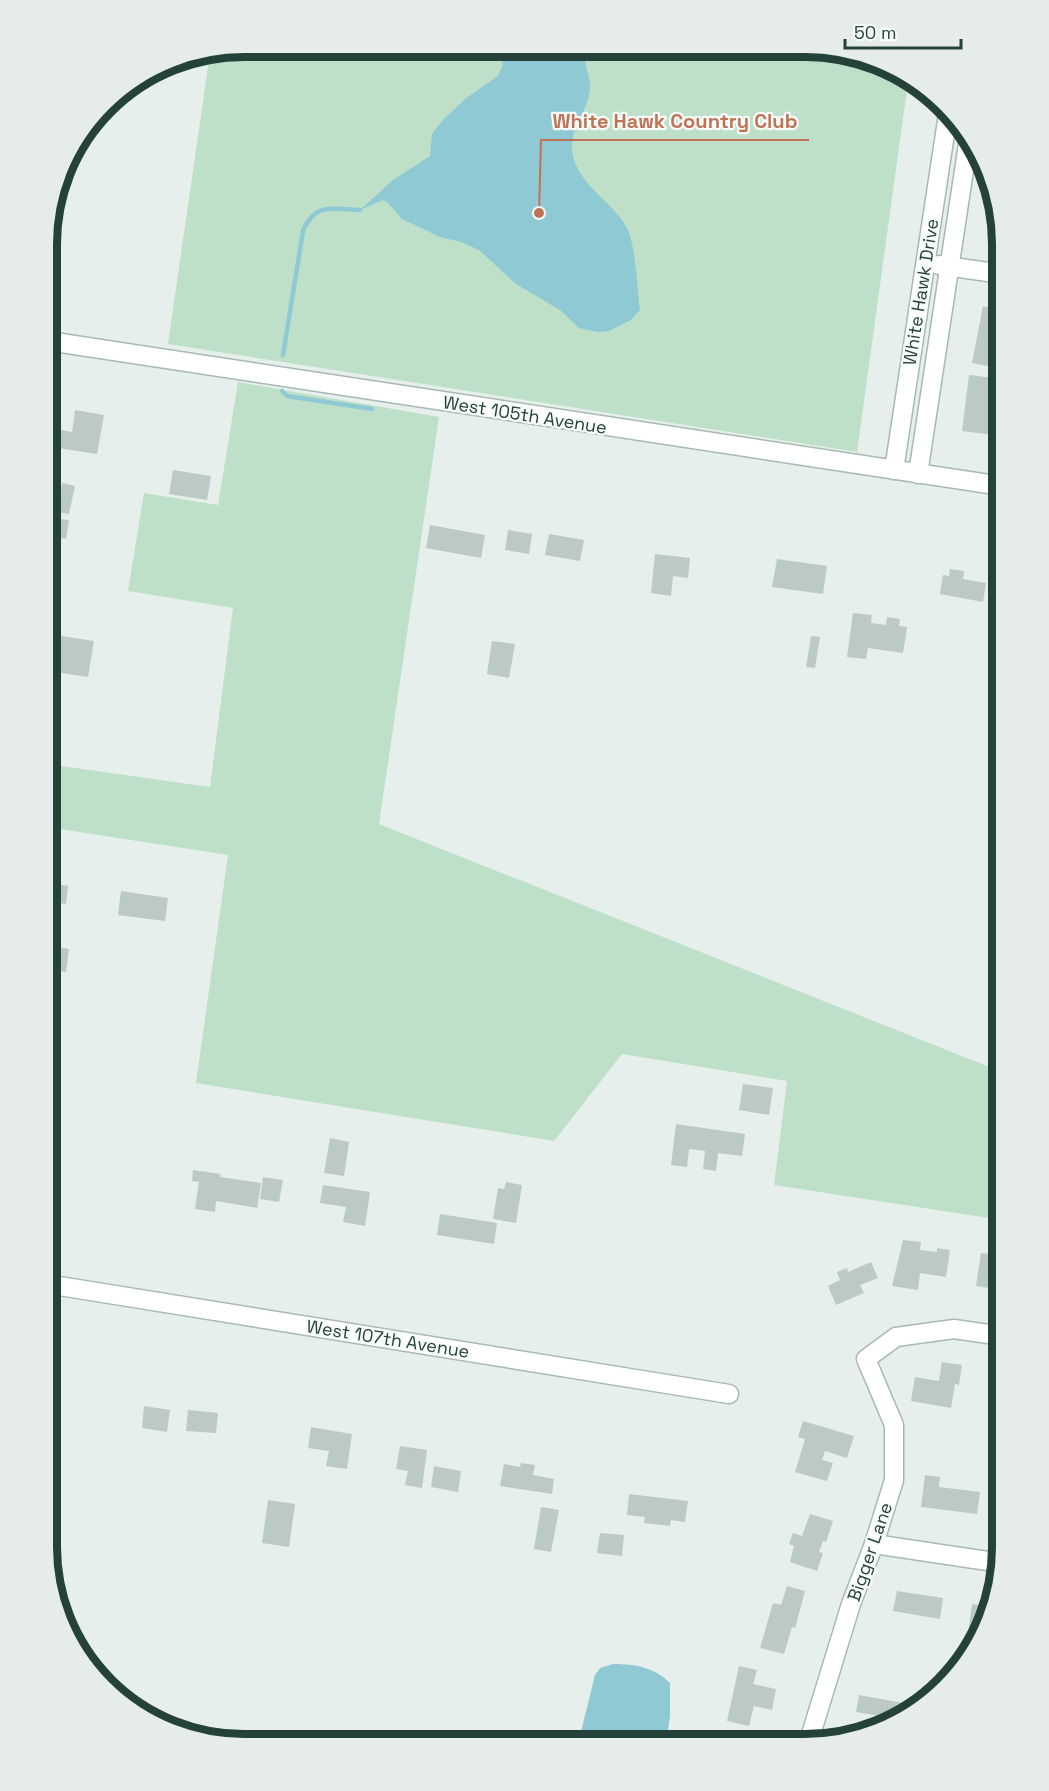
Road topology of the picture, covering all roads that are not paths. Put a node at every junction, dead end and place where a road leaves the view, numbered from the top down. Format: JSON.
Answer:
{"nodes":[{"id":1,"x":947,"y":123,"type":"edge"},
{"id":2,"x":967,"y":150,"type":"edge"},
{"id":3,"x":925,"y":263,"type":"junction"},
{"id":4,"x":949,"y":266,"type":"junction"},
{"id":5,"x":992,"y":272,"type":"edge"},
{"id":6,"x":57,"y":342,"type":"edge"},
{"id":7,"x":894,"y":470,"type":"junction"},
{"id":8,"x":918,"y":474,"type":"junction"},
{"id":9,"x":992,"y":485,"type":"edge"},
{"id":10,"x":57,"y":1286,"type":"edge"},
{"id":11,"x":992,"y":1335,"type":"edge"},
{"id":12,"x":729,"y":1394,"type":"dead end"},
{"id":13,"x":874,"y":1544,"type":"junction"},
{"id":14,"x":992,"y":1562,"type":"edge"},
{"id":15,"x":811,"y":1734,"type":"edge"}],
"edges":[{"from":1,"to":3,"type":"street","name":"White Hawk Drive"},
{"from":2,"to":4,"type":"street","name":"White Hawk Drive"},
{"from":3,"to":4,"type":"street"},
{"from":3,"to":7,"type":"street","name":"White Hawk Drive"},
{"from":4,"to":5,"type":"street"},
{"from":4,"to":8,"type":"street","name":"White Hawk Drive"},
{"from":6,"to":7,"type":"street","name":"West 105th Avenue"},
{"from":7,"to":8,"type":"street","name":"West 105th Avenue"},
{"from":8,"to":9,"type":"street","name":"West 105th Avenue"},
{"from":10,"to":12,"type":"street","name":"West 107th Avenue"},
{"from":11,"to":13,"type":"street","name":"Bigger Lane"},
{"from":13,"to":14,"type":"street"},
{"from":13,"to":15,"type":"street","name":"Bigger Lane"}]}
